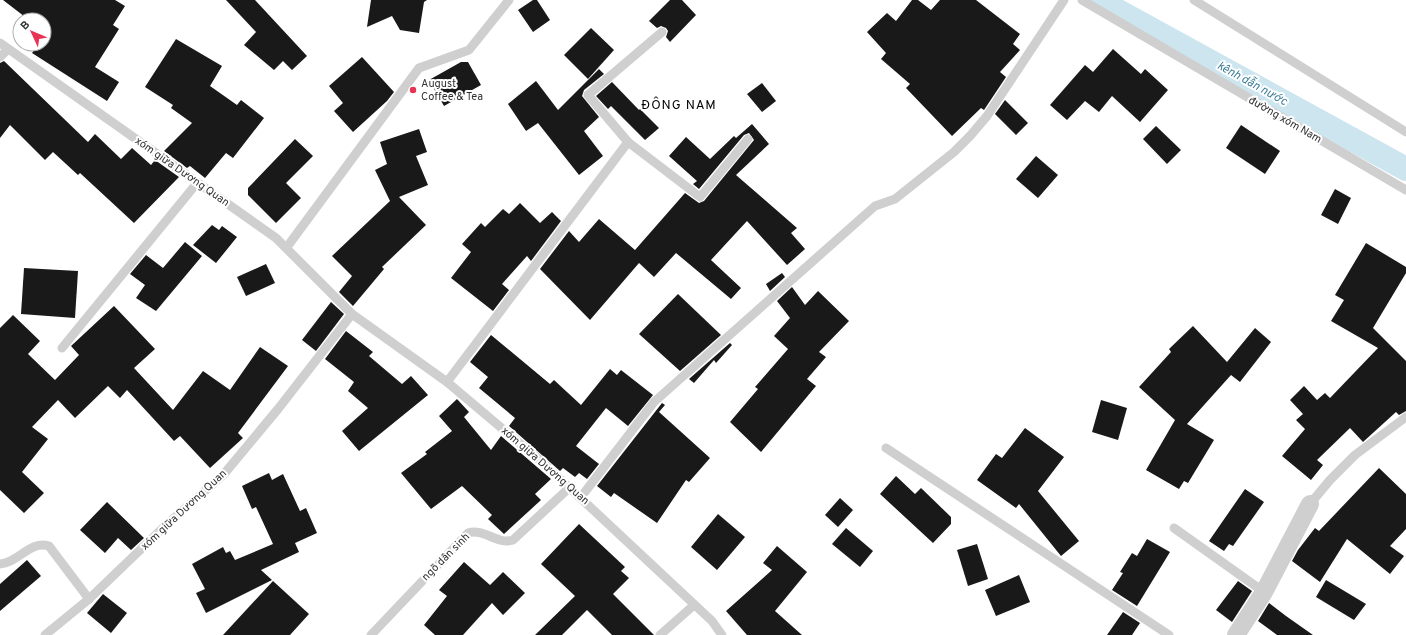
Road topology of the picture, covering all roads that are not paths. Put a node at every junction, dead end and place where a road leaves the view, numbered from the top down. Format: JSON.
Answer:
{"nodes":[{"id":1,"x":509,"y":0,"type":"edge"},
{"id":2,"x":1064,"y":0,"type":"edge"},
{"id":3,"x":1082,"y":0,"type":"edge"},
{"id":4,"x":1194,"y":0,"type":"edge"},
{"id":5,"x":662,"y":32,"type":"dead end"},
{"id":6,"x":4,"y":46,"type":"edge"},
{"id":7,"x":0,"y":58,"type":"edge"},
{"id":8,"x":1406,"y":132,"type":"edge"},
{"id":9,"x":748,"y":139,"type":"dead end"},
{"id":10,"x":628,"y":142,"type":"junction"},
{"id":11,"x":197,"y":182,"type":"junction"},
{"id":12,"x":1406,"y":190,"type":"edge"},
{"id":13,"x":287,"y":247,"type":"junction"},
{"id":14,"x":352,"y":314,"type":"junction"},
{"id":15,"x":62,"y":348,"type":"dead end"},
{"id":16,"x":447,"y":382,"type":"junction"},
{"id":17,"x":1406,"y":417,"type":"edge"},
{"id":18,"x":886,"y":448,"type":"dead end"},
{"id":19,"x":568,"y":488,"type":"junction"},
{"id":20,"x":581,"y":498,"type":"junction"},
{"id":21,"x":1310,"y":504,"type":"joint"},
{"id":22,"x":1174,"y":528,"type":"dead end"},
{"id":23,"x":0,"y":564,"type":"edge"},
{"id":24,"x":1264,"y":592,"type":"junction"},
{"id":25,"x":88,"y":599,"type":"junction"},
{"id":26,"x":694,"y":605,"type":"junction"},
{"id":27,"x":45,"y":635,"type":"edge"},
{"id":28,"x":371,"y":635,"type":"edge"},
{"id":29,"x":660,"y":635,"type":"edge"},
{"id":30,"x":722,"y":635,"type":"edge"},
{"id":31,"x":1169,"y":635,"type":"edge"},
{"id":32,"x":1236,"y":635,"type":"edge"}],
"edges":[{"from":1,"to":13,"type":"lane"},
{"from":2,"to":20,"type":"lane"},
{"from":3,"to":12,"type":"lane","name":"đường xóm Nam"},
{"from":4,"to":8,"type":"lane"},
{"from":5,"to":10,"type":"lane"},
{"from":6,"to":7,"type":"lane"},
{"from":6,"to":11,"type":"lane","name":"xóm giữa Dương Quan"},
{"from":9,"to":10,"type":"lane"},
{"from":10,"to":16,"type":"lane"},
{"from":11,"to":13,"type":"lane","name":"xóm giữa Dương Quan"},
{"from":11,"to":15,"type":"lane"},
{"from":13,"to":14,"type":"lane","name":"xóm giữa Dương Quan"},
{"from":14,"to":16,"type":"lane","name":"xóm giữa Dương Quan"},
{"from":14,"to":25,"type":"lane","name":"xóm giữa Dương Quan"},
{"from":16,"to":19,"type":"lane","name":"xóm giữa Dương Quan"},
{"from":17,"to":21,"type":"lane"},
{"from":18,"to":31,"type":"lane"},
{"from":19,"to":20,"type":"lane","name":"xóm giữa Dương Quan"},
{"from":19,"to":28,"type":"lane","name":"ngõ dân sinh"},
{"from":20,"to":26,"type":"lane","name":"xóm giữa Dương Quan"},
{"from":21,"to":24,"type":"street"},
{"from":22,"to":24,"type":"lane"},
{"from":23,"to":25,"type":"lane"},
{"from":24,"to":32,"type":"street"},
{"from":25,"to":27,"type":"lane","name":"xóm giữa Dương Quan"},
{"from":26,"to":29,"type":"lane"},
{"from":26,"to":30,"type":"lane","name":"xóm giữa Dương Quan"}]}
